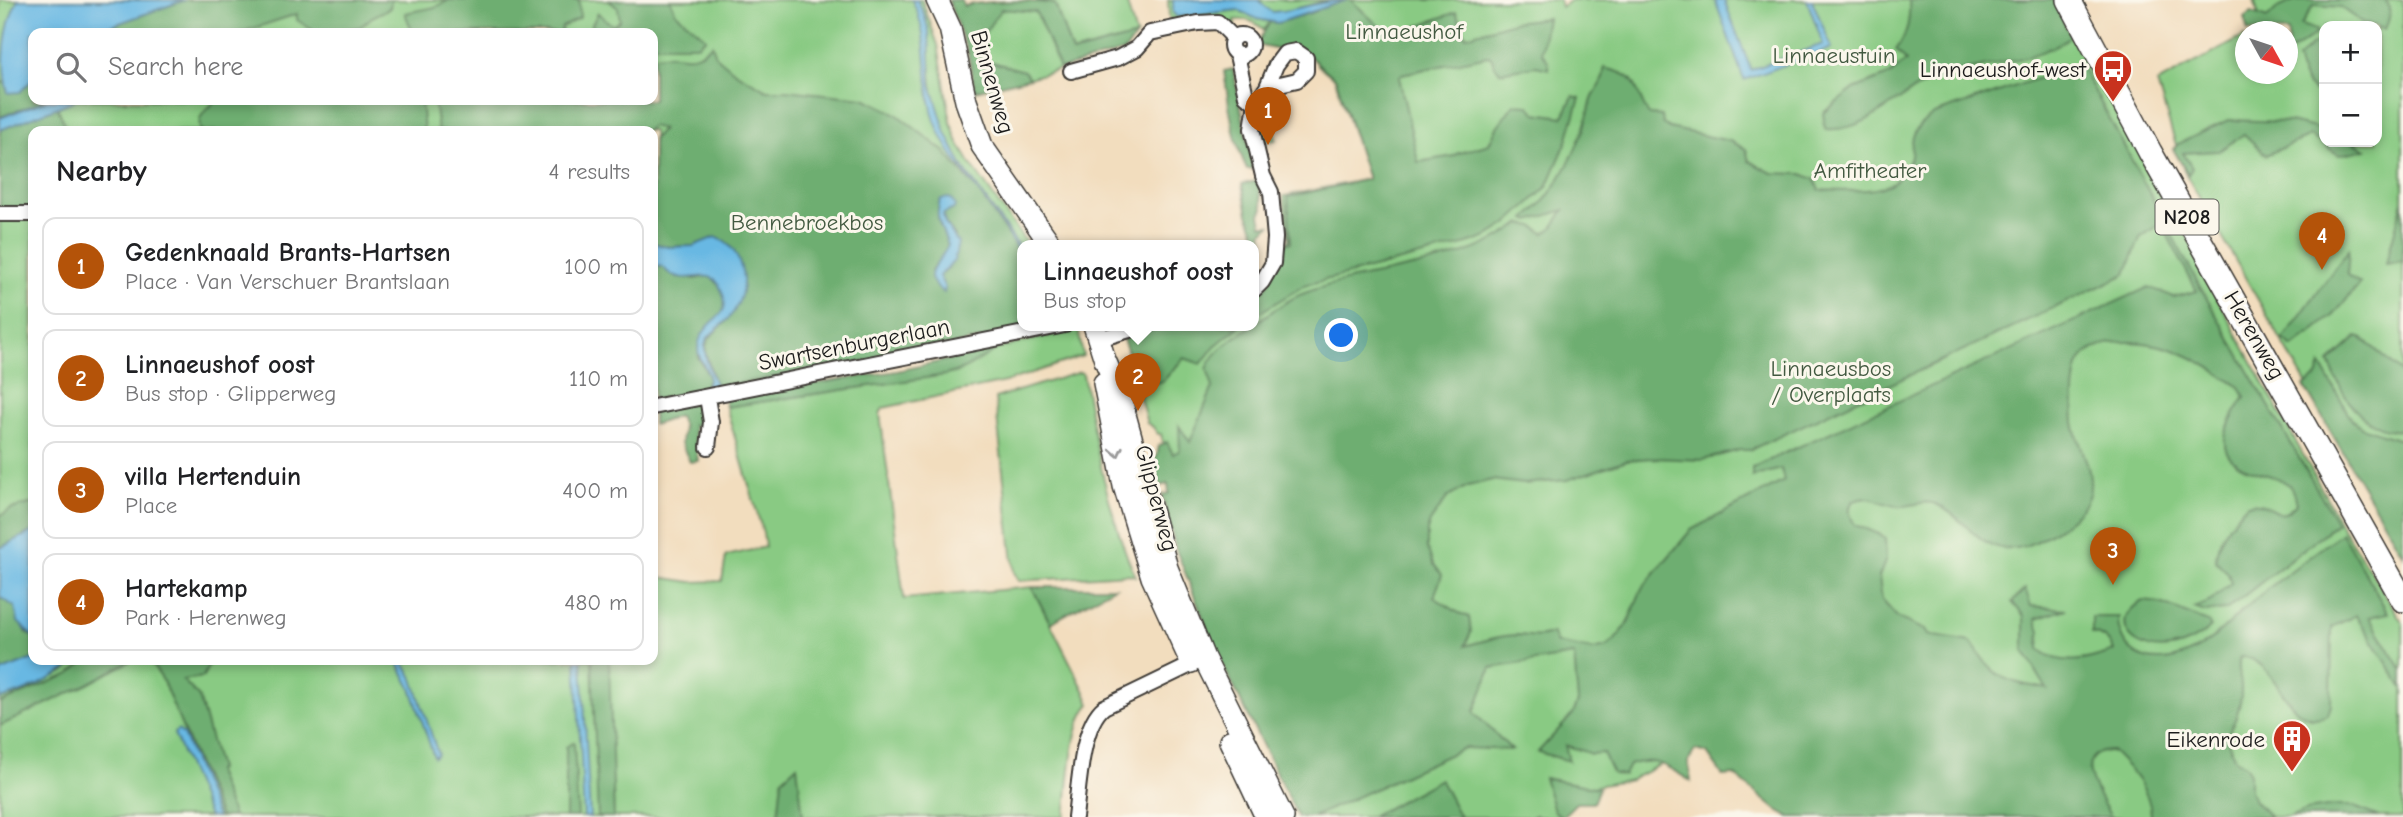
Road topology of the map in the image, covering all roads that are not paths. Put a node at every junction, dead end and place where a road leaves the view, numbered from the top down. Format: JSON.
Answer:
{"nodes":[{"id":1,"x":937,"y":0,"type":"edge"},
{"id":2,"x":2069,"y":0,"type":"edge"},
{"id":3,"x":1071,"y":71,"type":"dead end"},
{"id":4,"x":1268,"y":87,"type":"dead end"},
{"id":5,"x":1256,"y":103,"type":"junction"},
{"id":6,"x":0,"y":214,"type":"edge"},
{"id":7,"x":28,"y":214,"type":"edge"},
{"id":8,"x":1048,"y":240,"type":"edge"},
{"id":9,"x":1259,"y":285,"type":"edge"},
{"id":10,"x":1035,"y":331,"type":"edge"},
{"id":11,"x":1096,"y":332,"type":"edge"},
{"id":12,"x":707,"y":397,"type":"junction"},
{"id":13,"x":658,"y":406,"type":"edge"},
{"id":14,"x":708,"y":447,"type":"dead end"},
{"id":15,"x":2403,"y":600,"type":"edge"},
{"id":16,"x":1198,"y":661,"type":"junction"},
{"id":17,"x":1276,"y":816,"type":"edge"},
{"id":18,"x":1075,"y":817,"type":"edge"}],
"edges":[{"from":1,"to":8,"type":"street","name":"Binnenweg"},
{"from":2,"to":15,"type":"main road","name":"Herenweg","number":"N208"},
{"from":3,"to":5,"type":"street"},
{"from":4,"to":5,"type":"street"},
{"from":5,"to":9,"type":"street"},
{"from":6,"to":7,"type":"street"},
{"from":10,"to":12,"type":"street","name":"Swartsenburgerlaan"},
{"from":11,"to":16,"type":"street","name":"Glipperweg"},
{"from":12,"to":13,"type":"street","name":"Swartsenburgerlaan"},
{"from":12,"to":14,"type":"street"},
{"from":16,"to":17,"type":"street","name":"Glipperweg"},
{"from":16,"to":18,"type":"street"}]}
